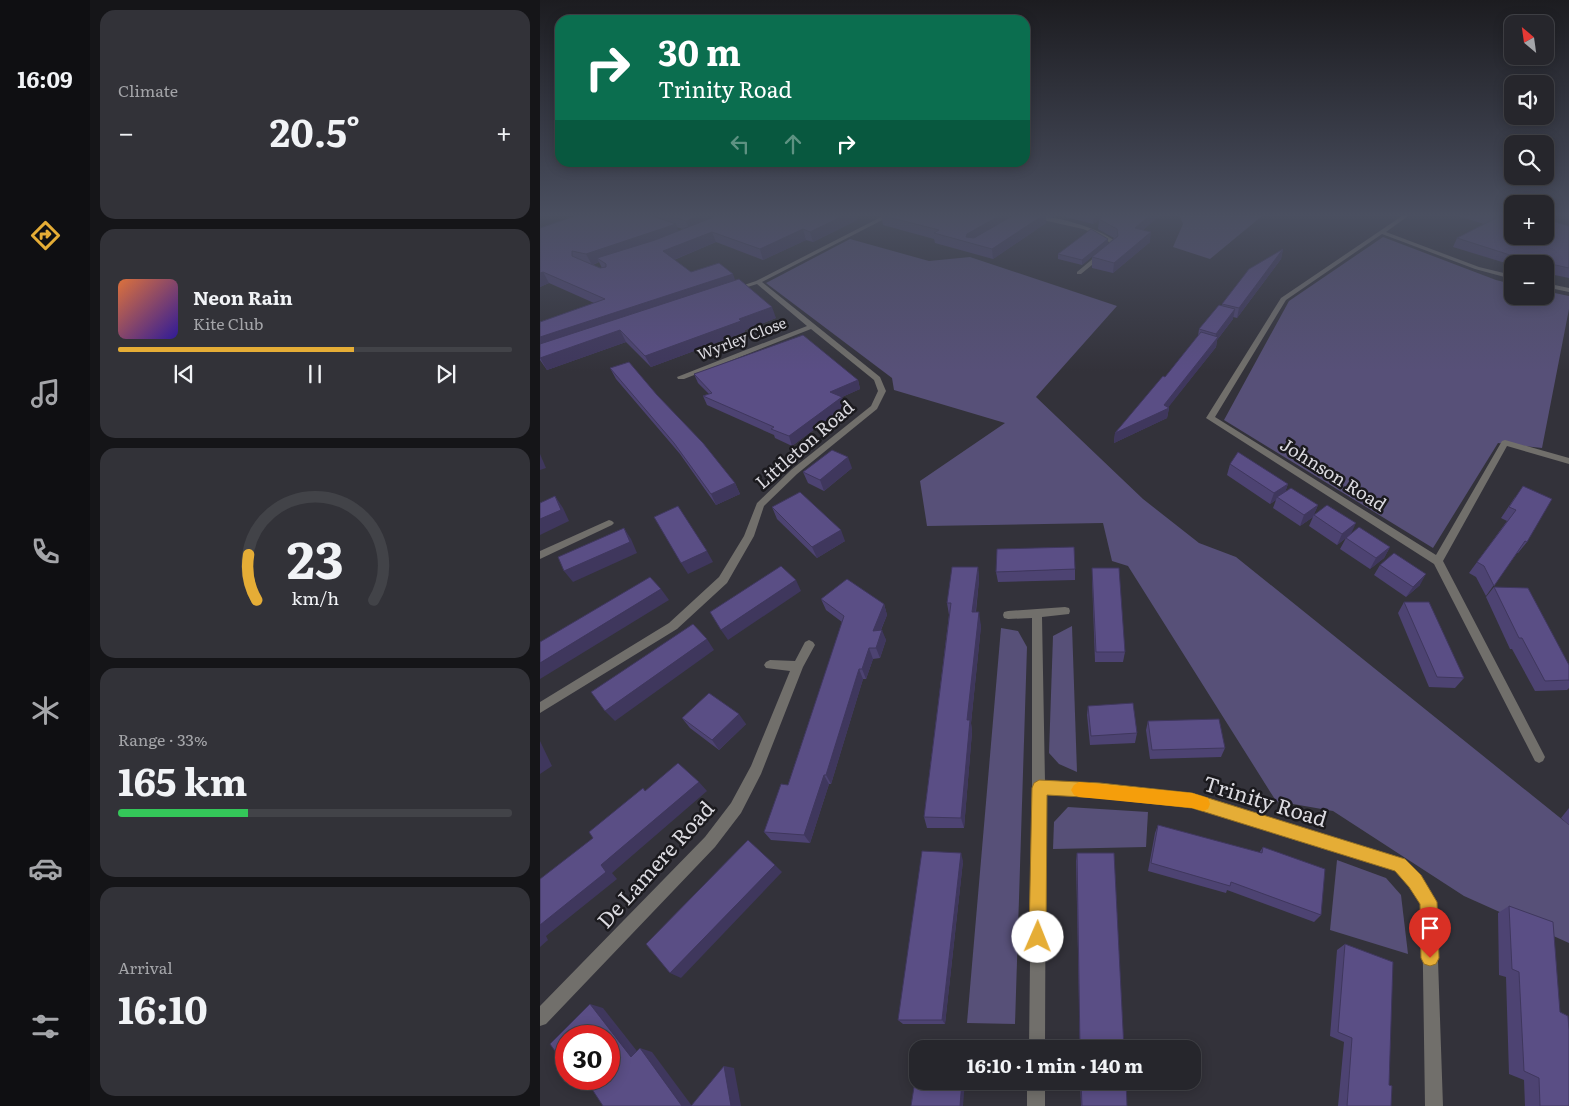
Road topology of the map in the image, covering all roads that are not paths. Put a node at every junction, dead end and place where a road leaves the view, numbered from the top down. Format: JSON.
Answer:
{"nodes":[{"id":1,"x":786,"y":268,"type":"edge"},
{"id":2,"x":1086,"y":268,"type":"edge"},
{"id":3,"x":1329,"y":268,"type":"edge"},
{"id":4,"x":1476,"y":268,"type":"edge"},
{"id":5,"x":1079,"y":273,"type":"dead end"},
{"id":6,"x":1504,"y":275,"type":"edge"},
{"id":7,"x":758,"y":282,"type":"junction"},
{"id":8,"x":1554,"y":287,"type":"edge"},
{"id":9,"x":1569,"y":290,"type":"edge"},
{"id":10,"x":729,"y":291,"type":"edge"},
{"id":11,"x":813,"y":326,"type":"junction"},
{"id":12,"x":680,"y":377,"type":"dead end"},
{"id":13,"x":1569,"y":461,"type":"edge"},
{"id":14,"x":609,"y":523,"type":"dead end"},
{"id":15,"x":540,"y":555,"type":"edge"},
{"id":16,"x":1438,"y":561,"type":"junction"},
{"id":17,"x":1065,"y":612,"type":"dead end"},
{"id":18,"x":1037,"y":614,"type":"junction"},
{"id":19,"x":1008,"y":615,"type":"dead end"},
{"id":20,"x":809,"y":645,"type":"dead end"},
{"id":21,"x":770,"y":665,"type":"dead end"},
{"id":22,"x":798,"y":666,"type":"junction"},
{"id":23,"x":540,"y":708,"type":"edge"},
{"id":24,"x":1540,"y":758,"type":"dead end"},
{"id":25,"x":1039,"y":788,"type":"junction"},
{"id":26,"x":540,"y":1018,"type":"edge"},
{"id":27,"x":1037,"y":1040,"type":"edge"},
{"id":28,"x":1036,"y":1090,"type":"edge"},
{"id":29,"x":1036,"y":1106,"type":"edge"},
{"id":30,"x":1434,"y":1106,"type":"edge"}],
"edges":[{"from":1,"to":7,"type":"street"},
{"from":2,"to":5,"type":"street"},
{"from":3,"to":16,"type":"street","name":"Johnson Road"},
{"from":4,"to":6,"type":"street"},
{"from":7,"to":10,"type":"street"},
{"from":7,"to":11,"type":"street","name":"Littleton Road"},
{"from":8,"to":9,"type":"street"},
{"from":11,"to":12,"type":"street","name":"Wyrley Close"},
{"from":11,"to":23,"type":"street","name":"Littleton Road"},
{"from":13,"to":16,"type":"street"},
{"from":14,"to":15,"type":"street"},
{"from":16,"to":24,"type":"street"},
{"from":17,"to":18,"type":"street"},
{"from":18,"to":19,"type":"street"},
{"from":18,"to":25,"type":"street"},
{"from":20,"to":22,"type":"street","name":"De Lamere Road"},
{"from":21,"to":22,"type":"street"},
{"from":22,"to":26,"type":"street","name":"De Lamere Road"},
{"from":25,"to":27,"type":"street"},
{"from":25,"to":30,"type":"street","name":"Trinity Road"},
{"from":28,"to":29,"type":"street"}]}
